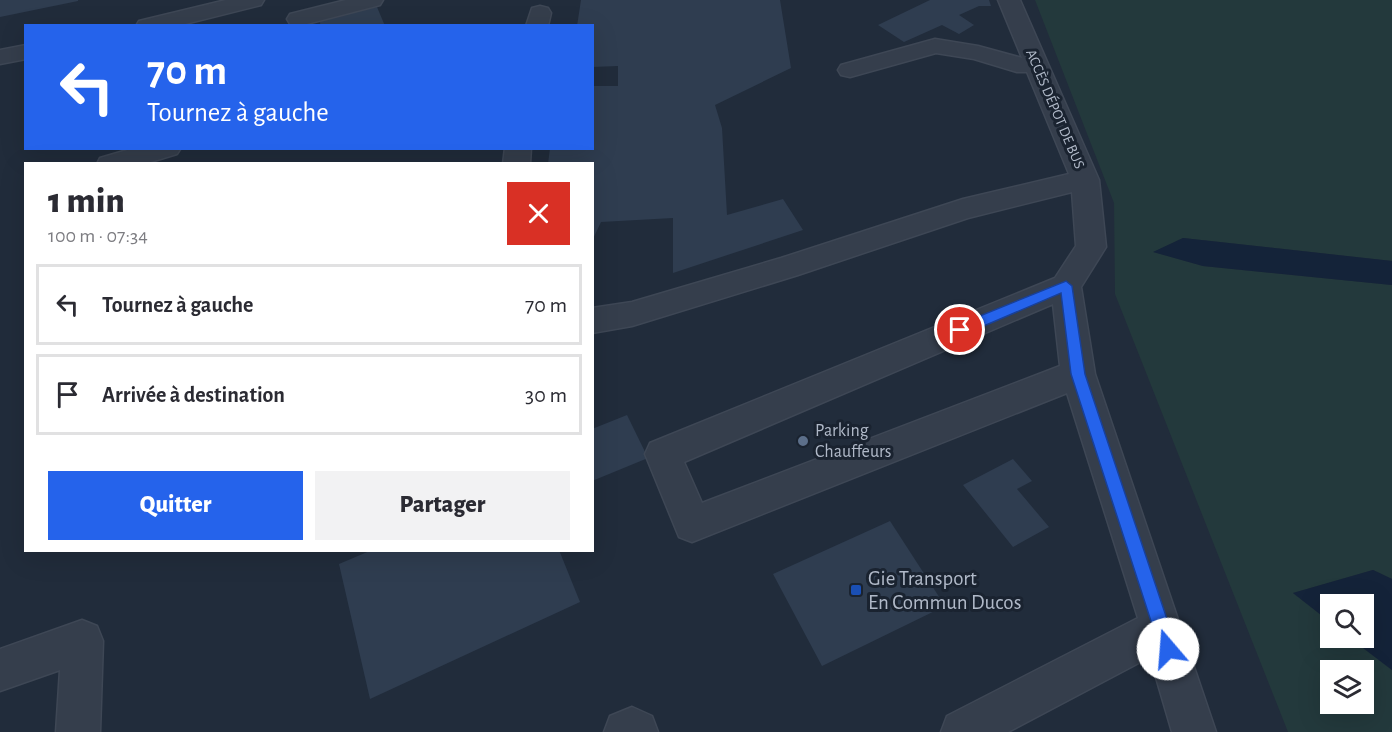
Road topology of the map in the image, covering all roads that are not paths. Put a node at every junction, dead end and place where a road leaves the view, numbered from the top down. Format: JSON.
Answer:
{"nodes":[{"id":1,"x":253,"y":0,"type":"edge"},
{"id":2,"x":372,"y":0,"type":"edge"},
{"id":3,"x":1009,"y":0,"type":"edge"},
{"id":4,"x":295,"y":13,"type":"edge"},
{"id":5,"x":155,"y":24,"type":"edge"},
{"id":6,"x":24,"y":52,"type":"edge"},
{"id":7,"x":0,"y":57,"type":"edge"},
{"id":8,"x":1036,"y":65,"type":"junction"},
{"id":9,"x":850,"y":70,"type":"dead end"},
{"id":10,"x":161,"y":150,"type":"edge"},
{"id":11,"x":117,"y":162,"type":"edge"},
{"id":12,"x":1085,"y":180,"type":"junction"},
{"id":13,"x":1066,"y":286,"type":"junction"},
{"id":14,"x":594,"y":321,"type":"edge"},
{"id":15,"x":1078,"y":374,"type":"junction"},
{"id":16,"x":1162,"y":628,"type":"junction"},
{"id":17,"x":0,"y":670,"type":"edge"},
{"id":18,"x":78,"y":732,"type":"edge"},
{"id":19,"x":626,"y":732,"type":"edge"},
{"id":20,"x":636,"y":732,"type":"edge"},
{"id":21,"x":963,"y":732,"type":"edge"},
{"id":22,"x":1194,"y":732,"type":"edge"}],
"edges":[{"from":1,"to":5,"type":"street"},
{"from":2,"to":4,"type":"street"},
{"from":3,"to":8,"type":"street","name":"ACCÈS DÉPOT DE BUS"},
{"from":6,"to":7,"type":"street"},
{"from":8,"to":9,"type":"street"},
{"from":8,"to":12,"type":"street","name":"ACCÈS DÉPOT DE BUS"},
{"from":10,"to":11,"type":"street"},
{"from":12,"to":13,"type":"street","name":"ACCÈS DÉPOT DE BUS"},
{"from":12,"to":14,"type":"street"},
{"from":13,"to":15,"type":"street"},
{"from":13,"to":15,"type":"street"},
{"from":15,"to":16,"type":"street"},
{"from":16,"to":21,"type":"street"},
{"from":16,"to":22,"type":"street"},
{"from":17,"to":18,"type":"street"},
{"from":19,"to":20,"type":"street"}]}
